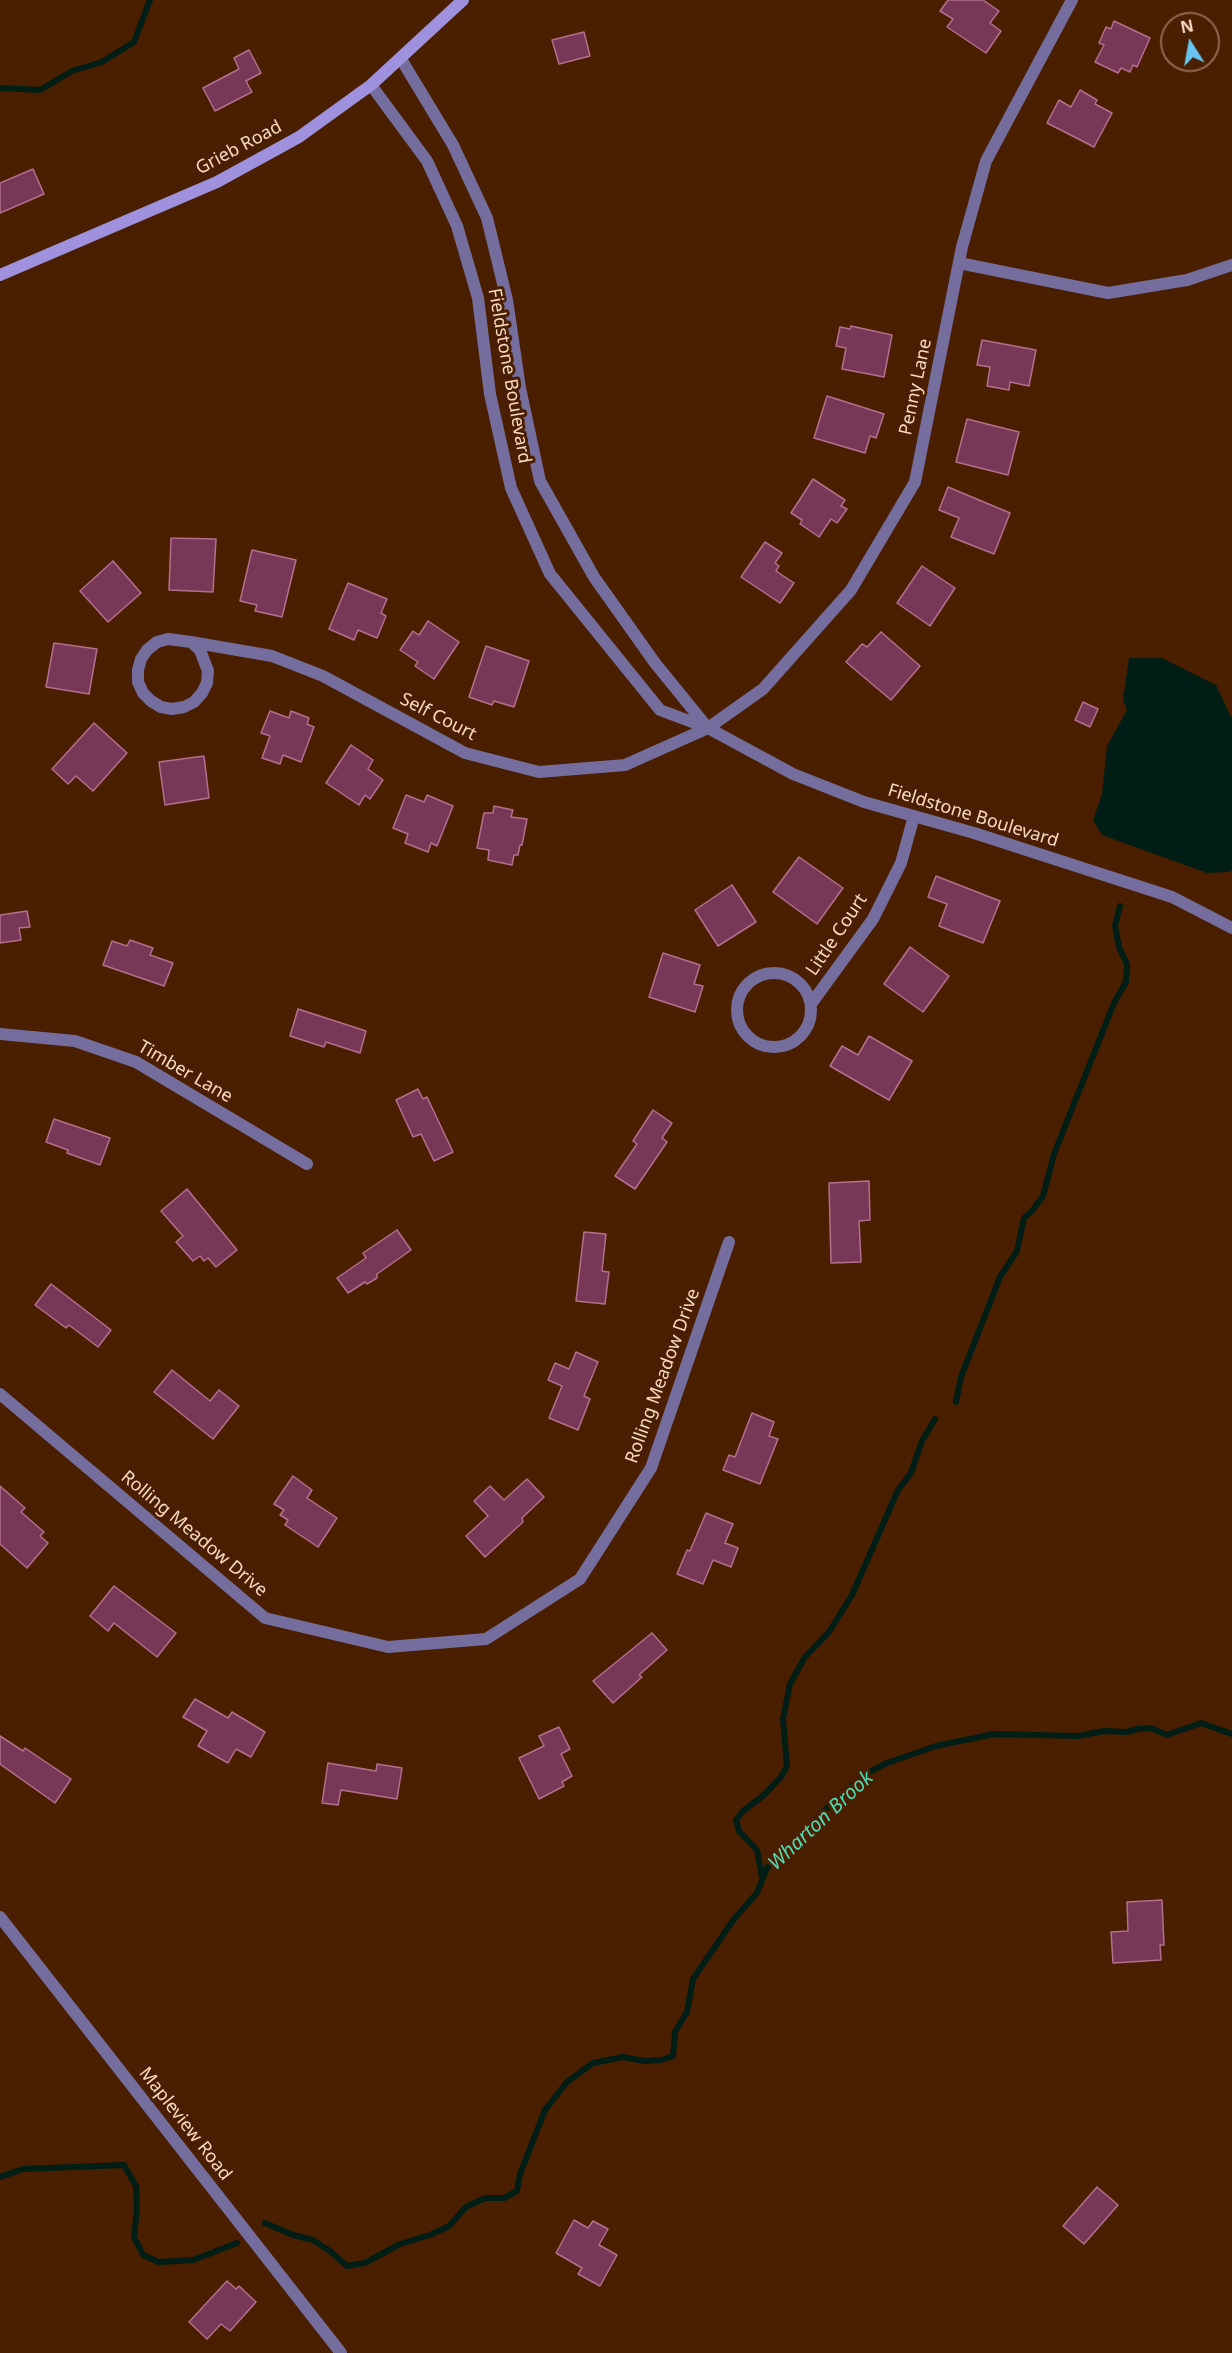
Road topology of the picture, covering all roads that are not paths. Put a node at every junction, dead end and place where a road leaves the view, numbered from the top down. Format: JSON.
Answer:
{"nodes":[{"id":1,"x":463,"y":0,"type":"edge"},
{"id":2,"x":1072,"y":0,"type":"edge"},
{"id":3,"x":401,"y":59,"type":"junction"},
{"id":4,"x":371,"y":85,"type":"junction"},
{"id":5,"x":960,"y":263,"type":"junction"},
{"id":6,"x":1232,"y":265,"type":"edge"},
{"id":7,"x":0,"y":275,"type":"edge"},
{"id":8,"x":191,"y":642,"type":"junction"},
{"id":9,"x":708,"y":728,"type":"junction"},
{"id":10,"x":914,"y":816,"type":"junction"},
{"id":11,"x":1232,"y":927,"type":"edge"},
{"id":12,"x":811,"y":1004,"type":"junction"},
{"id":13,"x":0,"y":1034,"type":"edge"},
{"id":14,"x":307,"y":1164,"type":"dead end"},
{"id":15,"x":729,"y":1242,"type":"dead end"},
{"id":16,"x":0,"y":1394,"type":"edge"},
{"id":17,"x":0,"y":1917,"type":"edge"},
{"id":18,"x":341,"y":2353,"type":"edge"}],
"edges":[{"from":1,"to":3,"type":"street","name":"Grieb Road"},
{"from":2,"to":5,"type":"street","name":"Penny Lane"},
{"from":3,"to":4,"type":"street","name":"Grieb Road"},
{"from":3,"to":9,"type":"street","name":"Fieldstone Boulevard"},
{"from":4,"to":7,"type":"street","name":"Grieb Road"},
{"from":4,"to":9,"type":"street","name":"Fieldstone Boulevard"},
{"from":5,"to":6,"type":"street"},
{"from":5,"to":9,"type":"street","name":"Penny Lane"},
{"from":8,"to":8,"type":"street","name":"Self Court"},
{"from":8,"to":9,"type":"street","name":"Self Court"},
{"from":9,"to":10,"type":"street","name":"Fieldstone Boulevard"},
{"from":10,"to":11,"type":"street","name":"Fieldstone Boulevard"},
{"from":10,"to":12,"type":"street","name":"Little Court"},
{"from":12,"to":12,"type":"street","name":"Little Court"},
{"from":13,"to":14,"type":"street","name":"Timber Lane"},
{"from":15,"to":16,"type":"street","name":"Rolling Meadow Drive"},
{"from":17,"to":18,"type":"street","name":"Mapleview Road"}]}
